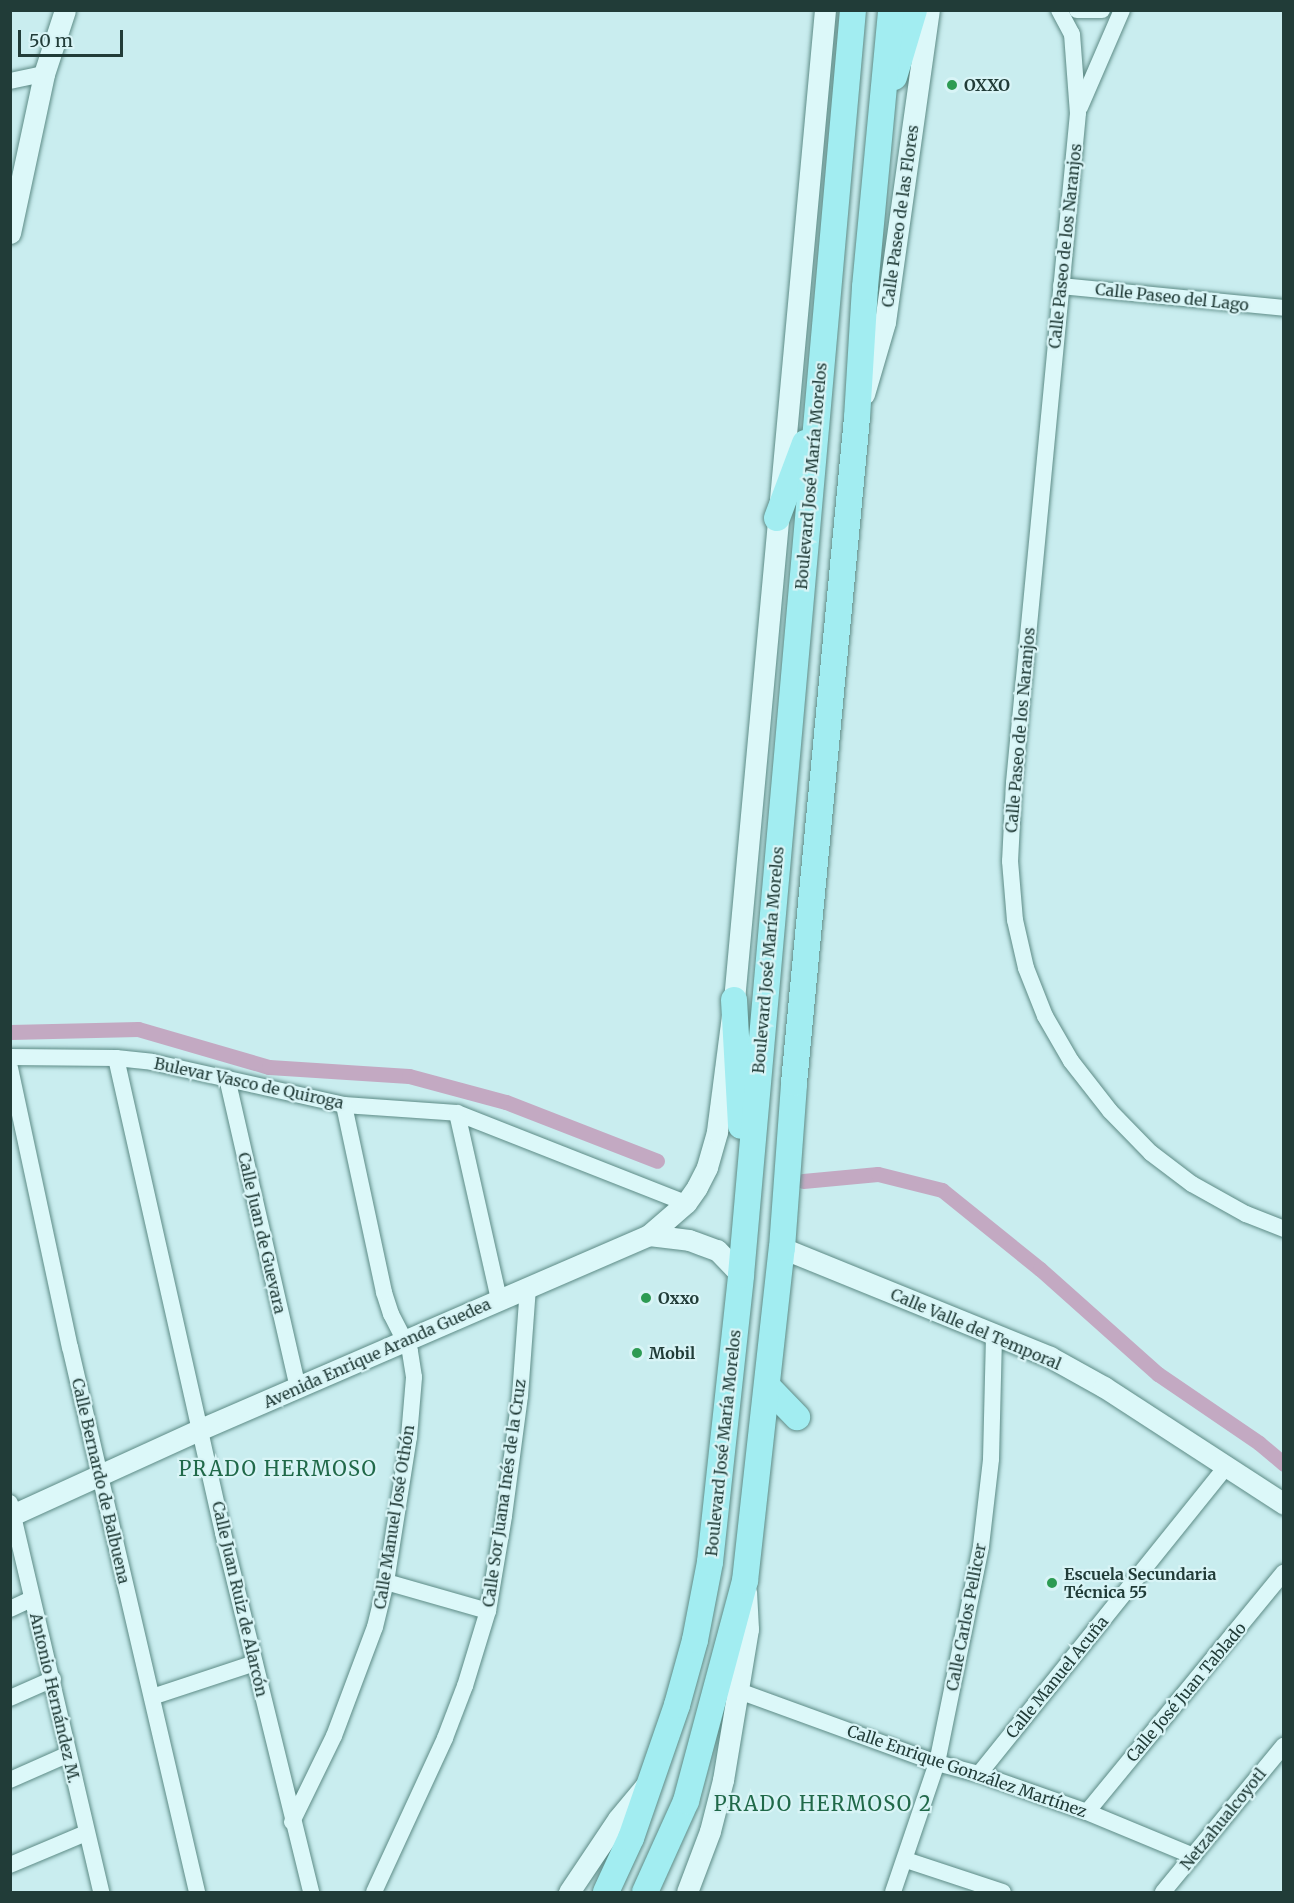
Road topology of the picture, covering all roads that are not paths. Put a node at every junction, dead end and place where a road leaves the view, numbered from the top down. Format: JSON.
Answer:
{"nodes":[{"id":1,"x":65,"y":10,"type":"edge"},
{"id":2,"x":825,"y":10,"type":"edge"},
{"id":3,"x":914,"y":10,"type":"edge"},
{"id":4,"x":929,"y":10,"type":"edge"},
{"id":5,"x":1059,"y":10,"type":"edge"},
{"id":6,"x":1077,"y":10,"type":"edge"},
{"id":7,"x":1102,"y":10,"type":"edge"},
{"id":8,"x":1122,"y":10,"type":"edge"},
{"id":9,"x":853,"y":16,"type":"edge"},
{"id":10,"x":890,"y":19,"type":"edge"},
{"id":11,"x":44,"y":74,"type":"junction"},
{"id":12,"x":10,"y":81,"type":"edge"},
{"id":13,"x":1078,"y":113,"type":"junction"},
{"id":14,"x":881,"y":117,"type":"junction"},
{"id":15,"x":10,"y":233,"type":"edge"},
{"id":16,"x":1061,"y":286,"type":"junction"},
{"id":17,"x":1284,"y":308,"type":"edge"},
{"id":18,"x":817,"y":412,"type":"junction"},
{"id":19,"x":857,"y":418,"type":"junction"},
{"id":20,"x":777,"y":518,"type":"junction"},
{"id":21,"x":734,"y":1000,"type":"junction"},
{"id":22,"x":10,"y":1057,"type":"edge"},
{"id":23,"x":116,"y":1058,"type":"junction"},
{"id":24,"x":10,"y":1068,"type":"edge"},
{"id":25,"x":227,"y":1078,"type":"junction"},
{"id":26,"x":344,"y":1105,"type":"junction"},
{"id":27,"x":457,"y":1113,"type":"junction"},
{"id":28,"x":686,"y":1203,"type":"junction"},
{"id":29,"x":746,"y":1217,"type":"junction"},
{"id":30,"x":1284,"y":1229,"type":"edge"},
{"id":31,"x":649,"y":1236,"type":"junction"},
{"id":32,"x":782,"y":1248,"type":"junction"},
{"id":33,"x":741,"y":1275,"type":"junction"},
{"id":34,"x":528,"y":1288,"type":"junction"},
{"id":35,"x":499,"y":1299,"type":"junction"},
{"id":36,"x":994,"y":1333,"type":"junction"},
{"id":37,"x":404,"y":1341,"type":"junction"},
{"id":38,"x":768,"y":1387,"type":"junction"},
{"id":39,"x":298,"y":1388,"type":"junction"},
{"id":40,"x":797,"y":1417,"type":"dead end"},
{"id":41,"x":201,"y":1429,"type":"junction"},
{"id":42,"x":1226,"y":1467,"type":"junction"},
{"id":43,"x":101,"y":1476,"type":"junction"},
{"id":44,"x":1284,"y":1504,"type":"edge"},
{"id":45,"x":11,"y":1511,"type":"edge"},
{"id":46,"x":1284,"y":1572,"type":"edge"},
{"id":47,"x":745,"y":1581,"type":"junction"},
{"id":48,"x":386,"y":1582,"type":"junction"},
{"id":49,"x":31,"y":1599,"type":"junction"},
{"id":50,"x":10,"y":1609,"type":"edge"},
{"id":51,"x":488,"y":1611,"type":"junction"},
{"id":52,"x":255,"y":1663,"type":"junction"},
{"id":53,"x":53,"y":1679,"type":"junction"},
{"id":54,"x":739,"y":1691,"type":"junction"},
{"id":55,"x":152,"y":1697,"type":"junction"},
{"id":56,"x":10,"y":1698,"type":"edge"},
{"id":57,"x":1284,"y":1745,"type":"edge"},
{"id":58,"x":69,"y":1754,"type":"junction"},
{"id":59,"x":937,"y":1763,"type":"junction"},
{"id":60,"x":1278,"y":1763,"type":"edge"},
{"id":61,"x":979,"y":1774,"type":"junction"},
{"id":62,"x":10,"y":1780,"type":"edge"},
{"id":63,"x":649,"y":1782,"type":"junction"},
{"id":64,"x":1087,"y":1812,"type":"junction"},
{"id":65,"x":292,"y":1822,"type":"junction"},
{"id":66,"x":86,"y":1833,"type":"junction"},
{"id":67,"x":1193,"y":1856,"type":"junction"},
{"id":68,"x":906,"y":1860,"type":"junction"},
{"id":69,"x":10,"y":1865,"type":"edge"},
{"id":70,"x":101,"y":1893,"type":"edge"},
{"id":71,"x":197,"y":1893,"type":"edge"},
{"id":72,"x":311,"y":1893,"type":"edge"},
{"id":73,"x":374,"y":1893,"type":"edge"},
{"id":74,"x":569,"y":1893,"type":"edge"},
{"id":75,"x":606,"y":1893,"type":"edge"},
{"id":76,"x":645,"y":1893,"type":"edge"},
{"id":77,"x":687,"y":1893,"type":"edge"},
{"id":78,"x":893,"y":1893,"type":"edge"},
{"id":79,"x":1003,"y":1893,"type":"edge"},
{"id":80,"x":1163,"y":1893,"type":"edge"}],
"edges":[{"from":1,"to":11,"type":"street"},
{"from":2,"to":20,"type":"street","name":"Boulevard José María Morelos"},
{"from":3,"to":14,"type":"main road"},
{"from":4,"to":19,"type":"street","name":"Calle Paseo de las Flores"},
{"from":5,"to":13,"type":"street","name":"Calle Paseo de los Naranjos"},
{"from":6,"to":7,"type":"street"},
{"from":8,"to":13,"type":"street","name":"Calle Paseo de los Naranjos"},
{"from":9,"to":18,"type":"main road","name":"Boulevard José María Morelos"},
{"from":10,"to":14,"type":"main road"},
{"from":11,"to":12,"type":"street"},
{"from":11,"to":15,"type":"street"},
{"from":13,"to":16,"type":"street","name":"Calle Paseo de los Naranjos"},
{"from":14,"to":19,"type":"main road"},
{"from":16,"to":17,"type":"street","name":"Calle Paseo del Lago"},
{"from":16,"to":30,"type":"street","name":"Calle Paseo de los Naranjos"},
{"from":18,"to":20,"type":"main road"},
{"from":18,"to":29,"type":"main road","name":"Boulevard José María Morelos"},
{"from":19,"to":32,"type":"main road"},
{"from":20,"to":21,"type":"street","name":"Boulevard José María Morelos"},
{"from":21,"to":28,"type":"street","name":"Boulevard José María Morelos"},
{"from":21,"to":29,"type":"main road"},
{"from":22,"to":23,"type":"street","name":"Bulevar Vasco de Quiroga"},
{"from":23,"to":25,"type":"street","name":"Bulevar Vasco de Quiroga"},
{"from":23,"to":41,"type":"street","name":"Calle Juan Ruiz de Alarcón"},
{"from":24,"to":43,"type":"street","name":"Calle Bernardo de Balbuena"},
{"from":25,"to":26,"type":"street","name":"Bulevar Vasco de Quiroga"},
{"from":25,"to":39,"type":"street","name":"Calle Juan de Guevara"},
{"from":26,"to":27,"type":"street","name":"Bulevar Vasco de Quiroga"},
{"from":26,"to":37,"type":"street","name":"Calle Manuel José Othón"},
{"from":27,"to":28,"type":"street","name":"Bulevar Vasco de Quiroga"},
{"from":27,"to":35,"type":"street"},
{"from":28,"to":31,"type":"street","name":"Boulevard José María Morelos"},
{"from":29,"to":33,"type":"main road","name":"Boulevard José María Morelos"},
{"from":31,"to":33,"type":"street","name":"Avenida Enrique Aranda Guedea"},
{"from":31,"to":34,"type":"street","name":"Avenida Enrique Aranda Guedea"},
{"from":32,"to":36,"type":"street","name":"Calle Valle del Temporal"},
{"from":32,"to":38,"type":"main road"},
{"from":33,"to":63,"type":"main road","name":"Boulevard José María Morelos"},
{"from":34,"to":35,"type":"street","name":"Avenida Enrique Aranda Guedea"},
{"from":34,"to":51,"type":"street","name":"Calle Sor Juana Inés de la Cruz"},
{"from":35,"to":37,"type":"street","name":"Avenida Enrique Aranda Guedea"},
{"from":36,"to":42,"type":"street","name":"Calle Valle del Temporal"},
{"from":36,"to":59,"type":"street","name":"Calle Carlos Pellicer"},
{"from":37,"to":39,"type":"street","name":"Avenida Enrique Aranda Guedea"},
{"from":37,"to":48,"type":"street","name":"Calle Manuel José Othón"},
{"from":38,"to":40,"type":"main road"},
{"from":38,"to":47,"type":"main road"},
{"from":39,"to":41,"type":"street","name":"Avenida Enrique Aranda Guedea"},
{"from":41,"to":43,"type":"street","name":"Avenida Enrique Aranda Guedea"},
{"from":41,"to":52,"type":"street","name":"Calle Juan Ruiz de Alarcón"},
{"from":42,"to":44,"type":"street","name":"Calle Valle del Temporal"},
{"from":42,"to":61,"type":"street","name":"Calle Manuel Acuña"},
{"from":43,"to":45,"type":"street","name":"Avenida Enrique Aranda Guedea"},
{"from":43,"to":55,"type":"street","name":"Calle Bernardo de Balbuena"},
{"from":45,"to":49,"type":"street","name":"Antonio Hernández M."},
{"from":46,"to":64,"type":"street","name":"Calle José Juan Tablado"},
{"from":47,"to":54,"type":"street"},
{"from":47,"to":76,"type":"main road"},
{"from":48,"to":51,"type":"street"},
{"from":48,"to":65,"type":"street","name":"Calle Manuel José Othón"},
{"from":49,"to":50,"type":"street"},
{"from":49,"to":53,"type":"street","name":"Antonio Hernández M."},
{"from":51,"to":73,"type":"street","name":"Calle Sor Juana Inés de la Cruz"},
{"from":52,"to":55,"type":"street"},
{"from":52,"to":65,"type":"street","name":"Calle Juan Ruiz de Alarcón"},
{"from":53,"to":56,"type":"street"},
{"from":53,"to":58,"type":"street","name":"Antonio Hernández M."},
{"from":54,"to":59,"type":"street","name":"Calle Enrique González Martínez"},
{"from":54,"to":77,"type":"street"},
{"from":55,"to":71,"type":"street","name":"Calle Bernardo de Balbuena"},
{"from":57,"to":60,"type":"street","name":"Netzahualcoyotl"},
{"from":58,"to":62,"type":"street"},
{"from":58,"to":66,"type":"street","name":"Antonio Hernández M."},
{"from":59,"to":61,"type":"street","name":"Calle Enrique González Martínez"},
{"from":59,"to":68,"type":"street","name":"Calle Carlos Pellicer"},
{"from":60,"to":67,"type":"street","name":"Netzahualcoyotl"},
{"from":61,"to":64,"type":"street","name":"Calle Enrique González Martínez"},
{"from":63,"to":74,"type":"street"},
{"from":63,"to":75,"type":"main road","name":"Boulevard José María Morelos"},
{"from":64,"to":67,"type":"street","name":"Calle Enrique González Martínez"},
{"from":65,"to":72,"type":"street","name":"Calle Juan Ruiz de Alarcón"},
{"from":66,"to":69,"type":"street"},
{"from":66,"to":70,"type":"street","name":"Antonio Hernández M."},
{"from":67,"to":80,"type":"street","name":"Netzahualcoyotl"},
{"from":68,"to":78,"type":"street","name":"Calle Carlos Pellicer"},
{"from":68,"to":79,"type":"street"}]}
